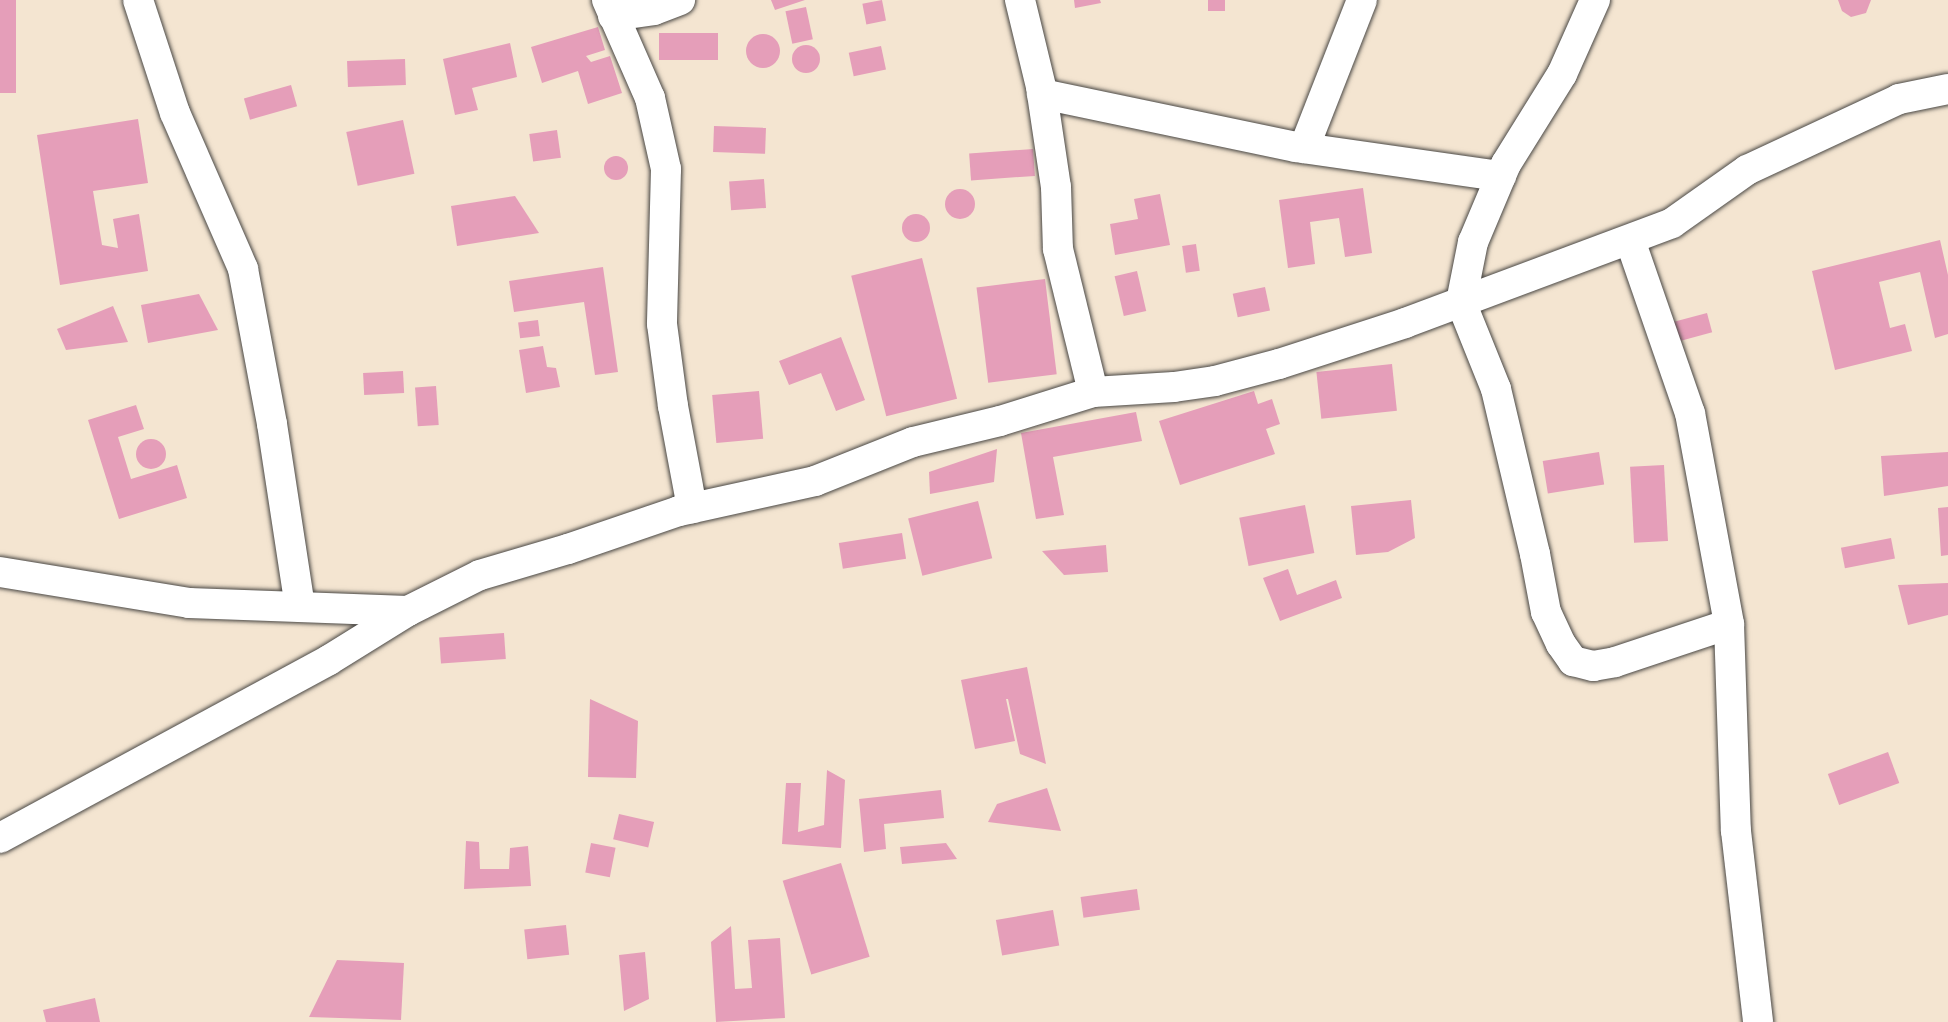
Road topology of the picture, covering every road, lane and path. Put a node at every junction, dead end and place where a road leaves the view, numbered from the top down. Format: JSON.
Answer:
{"nodes":[{"id":1,"x":138,"y":0,"type":"edge"},
{"id":2,"x":680,"y":0,"type":"edge"},
{"id":3,"x":1020,"y":0,"type":"edge"},
{"id":4,"x":1362,"y":0,"type":"edge"},
{"id":5,"x":1595,"y":0,"type":"edge"},
{"id":6,"x":610,"y":8,"type":"edge"},
{"id":7,"x":1948,"y":89,"type":"edge"},
{"id":8,"x":1042,"y":94,"type":"junction"},
{"id":9,"x":1304,"y":148,"type":"junction"},
{"id":10,"x":1502,"y":176,"type":"junction"},
{"id":11,"x":1630,"y":240,"type":"junction"},
{"id":12,"x":1461,"y":302,"type":"junction"},
{"id":13,"x":1093,"y":392,"type":"junction"},
{"id":14,"x":692,"y":508,"type":"junction"},
{"id":15,"x":0,"y":572,"type":"edge"},
{"id":16,"x":300,"y":607,"type":"junction"},
{"id":17,"x":408,"y":611,"type":"junction"},
{"id":18,"x":1729,"y":624,"type":"junction"},
{"id":19,"x":0,"y":838,"type":"edge"},
{"id":20,"x":1758,"y":1022,"type":"edge"}],
"edges":[{"from":1,"to":16,"type":"street"},
{"from":2,"to":6,"type":"street"},
{"from":3,"to":8,"type":"street"},
{"from":4,"to":9,"type":"street"},
{"from":5,"to":10,"type":"street"},
{"from":6,"to":14,"type":"street"},
{"from":7,"to":11,"type":"street"},
{"from":8,"to":9,"type":"street"},
{"from":8,"to":13,"type":"street"},
{"from":9,"to":10,"type":"street"},
{"from":10,"to":12,"type":"street"},
{"from":11,"to":12,"type":"street"},
{"from":11,"to":18,"type":"street"},
{"from":12,"to":13,"type":"street"},
{"from":12,"to":18,"type":"street"},
{"from":13,"to":14,"type":"street"},
{"from":14,"to":17,"type":"street"},
{"from":15,"to":16,"type":"street"},
{"from":16,"to":17,"type":"street"},
{"from":17,"to":19,"type":"street"},
{"from":18,"to":20,"type":"street"}]}
